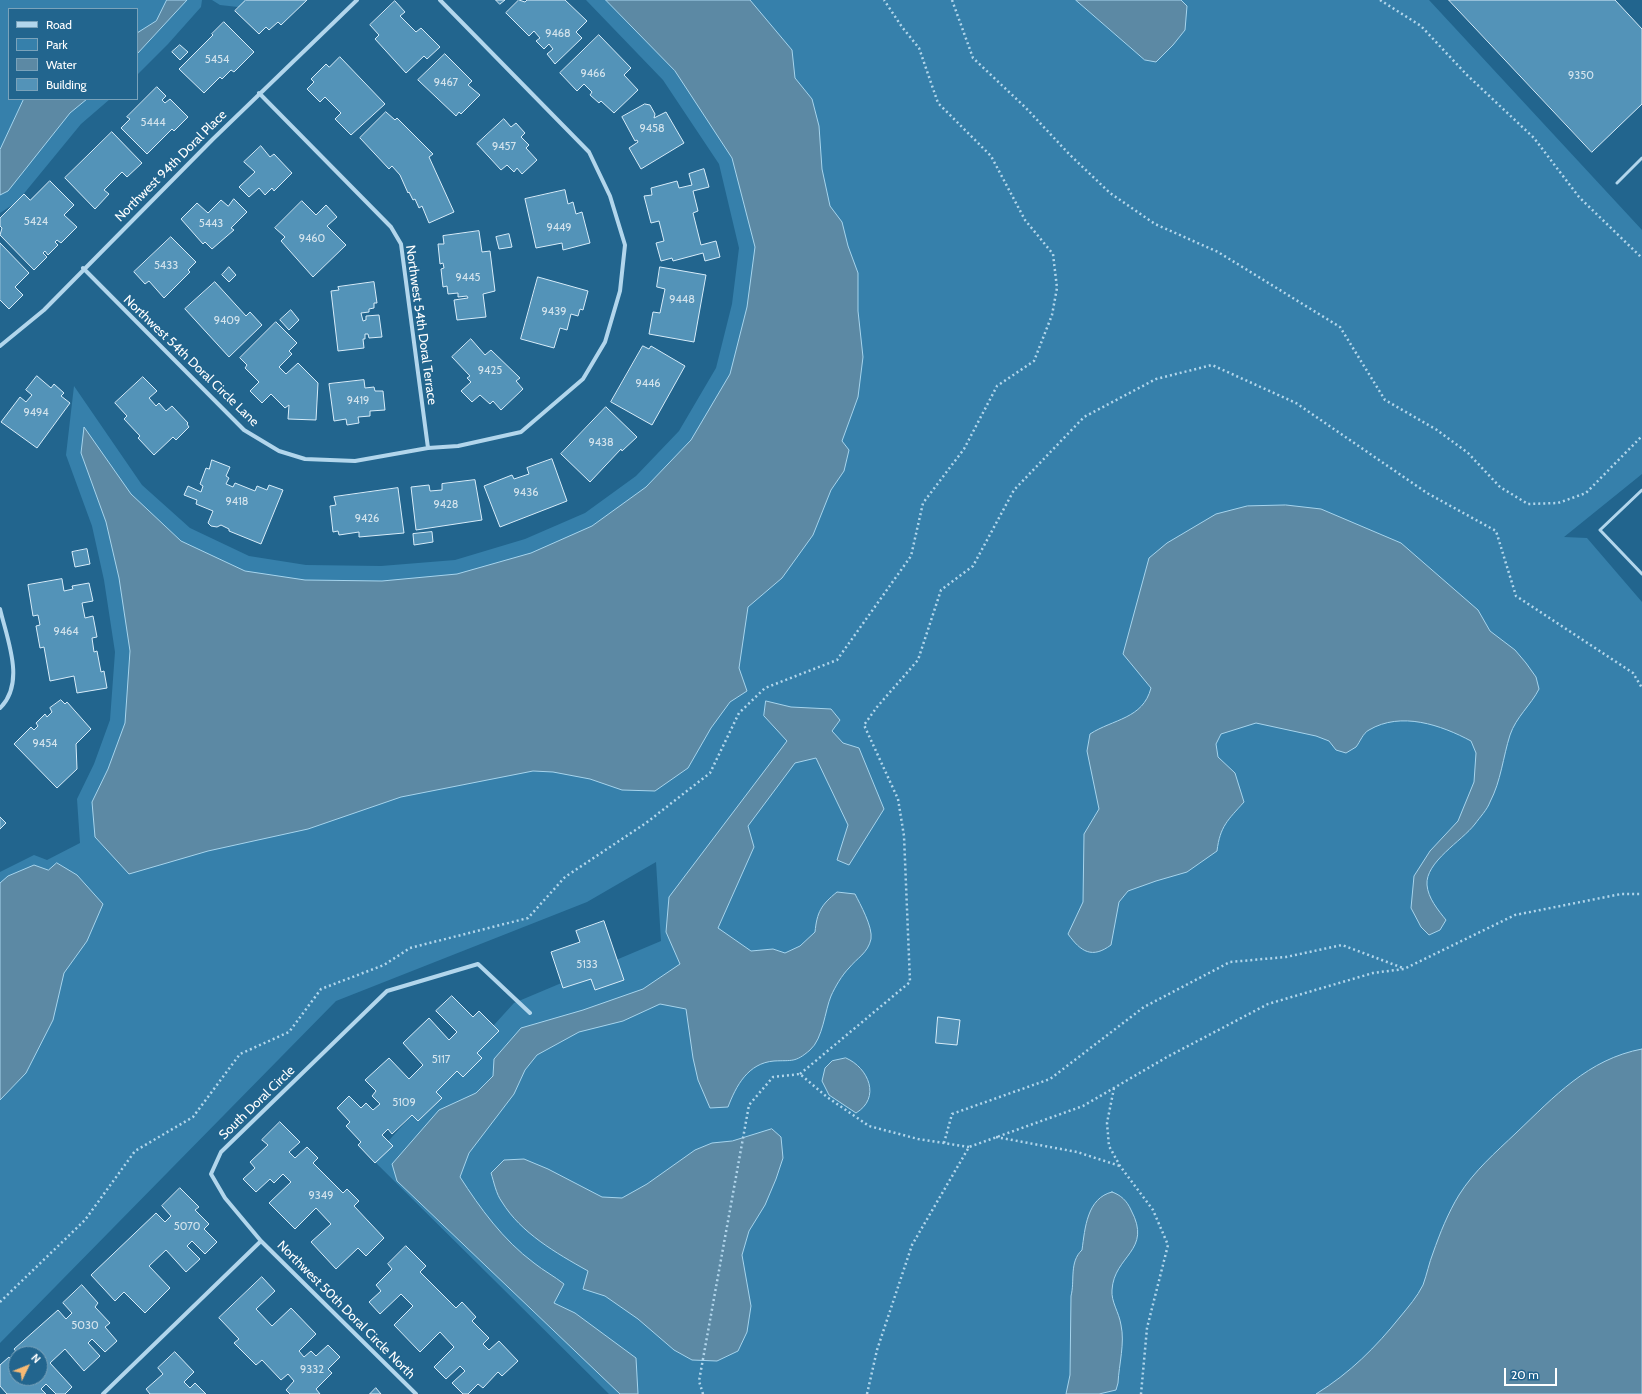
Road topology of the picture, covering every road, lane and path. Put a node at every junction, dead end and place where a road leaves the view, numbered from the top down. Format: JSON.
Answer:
{"nodes":[{"id":1,"x":357,"y":0,"type":"edge"},
{"id":2,"x":440,"y":0,"type":"edge"},
{"id":3,"x":884,"y":0,"type":"edge"},
{"id":4,"x":952,"y":0,"type":"edge"},
{"id":5,"x":1380,"y":0,"type":"edge"},
{"id":6,"x":259,"y":93,"type":"junction"},
{"id":7,"x":1642,"y":158,"type":"edge"},
{"id":8,"x":1617,"y":183,"type":"dead end"},
{"id":9,"x":1642,"y":258,"type":"edge"},
{"id":10,"x":83,"y":268,"type":"junction"},
{"id":11,"x":0,"y":346,"type":"edge"},
{"id":12,"x":1642,"y":436,"type":"edge"},
{"id":13,"x":428,"y":448,"type":"junction"},
{"id":14,"x":1642,"y":490,"type":"edge"},
{"id":15,"x":1642,"y":574,"type":"edge"},
{"id":16,"x":0,"y":609,"type":"edge"},
{"id":17,"x":1642,"y":688,"type":"edge"},
{"id":18,"x":0,"y":708,"type":"edge"},
{"id":19,"x":1642,"y":894,"type":"edge"},
{"id":20,"x":1404,"y":969,"type":"junction"},
{"id":21,"x":530,"y":1013,"type":"dead end"},
{"id":22,"x":800,"y":1074,"type":"junction"},
{"id":23,"x":1114,"y":1088,"type":"junction"},
{"id":24,"x":996,"y":1137,"type":"junction"},
{"id":25,"x":944,"y":1143,"type":"junction"},
{"id":26,"x":969,"y":1147,"type":"junction"},
{"id":27,"x":1120,"y":1166,"type":"junction"},
{"id":28,"x":261,"y":1241,"type":"junction"},
{"id":29,"x":0,"y":1302,"type":"edge"},
{"id":30,"x":103,"y":1394,"type":"edge"},
{"id":31,"x":416,"y":1394,"type":"edge"},
{"id":32,"x":703,"y":1394,"type":"edge"},
{"id":33,"x":867,"y":1394,"type":"edge"},
{"id":34,"x":1141,"y":1394,"type":"edge"}],
"edges":[{"from":1,"to":6,"type":"street","name":"Northwest 94th Doral Place"},
{"from":2,"to":13,"type":"street","name":"Northwest 54th Doral Circle Lane"},
{"from":3,"to":29,"type":"path"},
{"from":4,"to":12,"type":"path"},
{"from":5,"to":9,"type":"path"},
{"from":6,"to":10,"type":"street","name":"Northwest 94th Doral Place"},
{"from":6,"to":13,"type":"street","name":"Northwest 54th Doral Terrace"},
{"from":7,"to":8,"type":"lane"},
{"from":10,"to":11,"type":"street","name":"Northwest 94th Doral Place"},
{"from":10,"to":13,"type":"street","name":"Northwest 54th Doral Circle Lane"},
{"from":14,"to":15,"type":"lane"},
{"from":16,"to":18,"type":"street"},
{"from":17,"to":22,"type":"path"},
{"from":19,"to":20,"type":"path"},
{"from":20,"to":23,"type":"path"},
{"from":20,"to":25,"type":"path"},
{"from":21,"to":28,"type":"street","name":"South Doral Circle"},
{"from":22,"to":25,"type":"path"},
{"from":22,"to":32,"type":"path"},
{"from":23,"to":24,"type":"path"},
{"from":23,"to":27,"type":"path"},
{"from":24,"to":26,"type":"path"},
{"from":24,"to":27,"type":"path"},
{"from":25,"to":26,"type":"path"},
{"from":26,"to":33,"type":"path"},
{"from":27,"to":34,"type":"path"},
{"from":28,"to":30,"type":"street"},
{"from":28,"to":31,"type":"street","name":"Northwest 50th Doral Circle North"}]}
